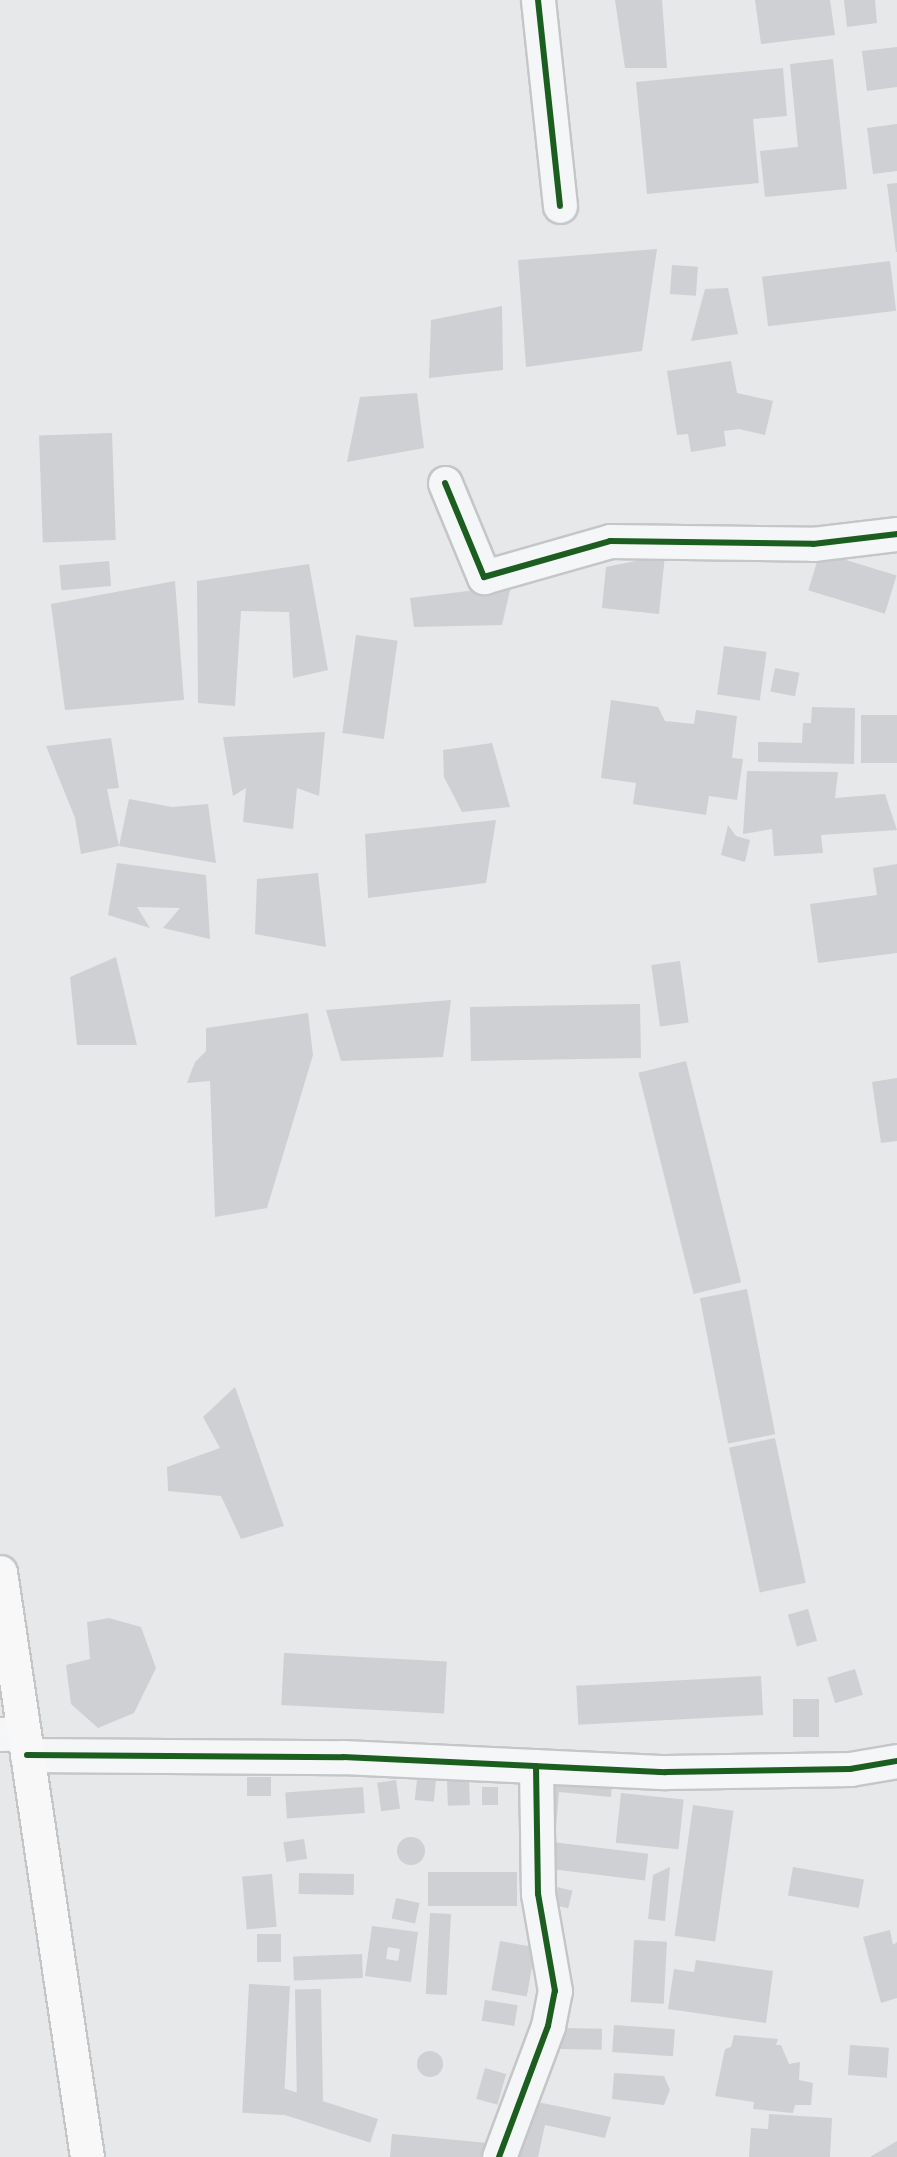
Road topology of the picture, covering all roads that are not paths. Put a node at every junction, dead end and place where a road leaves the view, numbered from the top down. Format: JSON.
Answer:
{"nodes":[{"id":1,"x":537,"y":0,"type":"edge"},
{"id":2,"x":560,"y":206,"type":"dead end"},
{"id":3,"x":445,"y":483,"type":"dead end"},
{"id":4,"x":897,"y":534,"type":"edge"},
{"id":5,"x":0,"y":1572,"type":"edge"},
{"id":6,"x":17,"y":1741,"type":"edge"},
{"id":7,"x":897,"y":1761,"type":"edge"},
{"id":8,"x":536,"y":1766,"type":"junction"},
{"id":9,"x":87,"y":2157,"type":"edge"},
{"id":10,"x":499,"y":2157,"type":"edge"}],
"edges":[{"from":1,"to":2,"type":"street"},
{"from":3,"to":4,"type":"street"},
{"from":5,"to":6,"type":"highway"},
{"from":6,"to":8,"type":"street"},
{"from":6,"to":9,"type":"highway"},
{"from":7,"to":8,"type":"street"},
{"from":8,"to":10,"type":"street"}]}
